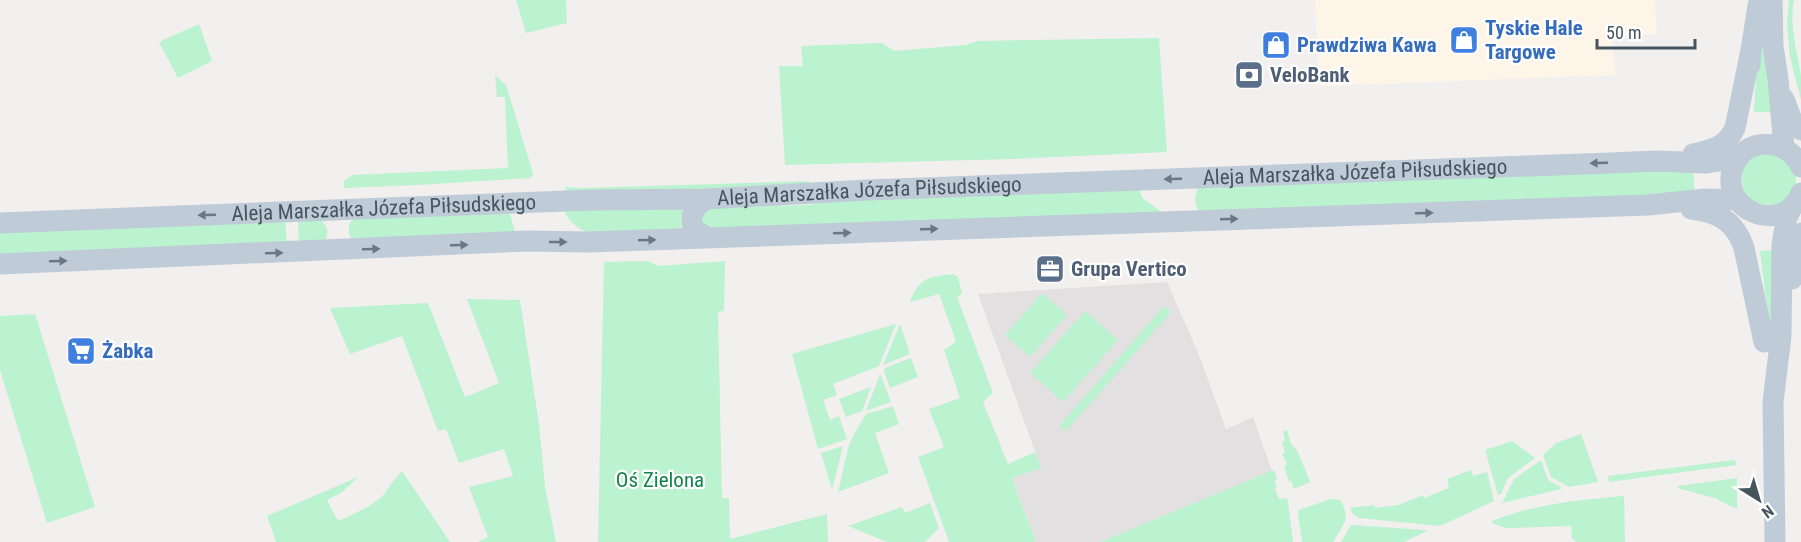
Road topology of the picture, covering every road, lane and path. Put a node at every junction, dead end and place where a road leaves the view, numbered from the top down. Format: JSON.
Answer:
{"nodes":[{"id":1,"x":1759,"y":0,"type":"edge"},
{"id":2,"x":1772,"y":0,"type":"edge"},
{"id":3,"x":1751,"y":50,"type":"junction"},
{"id":4,"x":1778,"y":79,"type":"junction"},
{"id":5,"x":1801,"y":130,"type":"edge"},
{"id":6,"x":1742,"y":155,"type":"junction"},
{"id":7,"x":1795,"y":155,"type":"edge"},
{"id":8,"x":1658,"y":161,"type":"junction"},
{"id":9,"x":706,"y":199,"type":"junction"},
{"id":10,"x":1798,"y":199,"type":"edge"},
{"id":11,"x":1740,"y":204,"type":"junction"},
{"id":12,"x":1648,"y":205,"type":"junction"},
{"id":13,"x":0,"y":222,"type":"edge"},
{"id":14,"x":1801,"y":233,"type":"edge"},
{"id":15,"x":705,"y":237,"type":"junction"},
{"id":16,"x":0,"y":264,"type":"edge"},
{"id":17,"x":1772,"y":339,"type":"junction"},
{"id":18,"x":1775,"y":542,"type":"edge"}],
"edges":[{"from":1,"to":3,"type":"main road"},
{"from":2,"to":4,"type":"main road"},
{"from":3,"to":6,"type":"main road"},
{"from":3,"to":8,"type":"main road"},
{"from":4,"to":5,"type":"main road"},
{"from":4,"to":7,"type":"main road"},
{"from":6,"to":7,"type":"main road","name":"Aleja Marszałka Józefa Piłsudskiego"},
{"from":6,"to":8,"type":"main road","name":"Aleja Marszałka Józefa Piłsudskiego"},
{"from":6,"to":11,"type":"main road"},
{"from":8,"to":9,"type":"main road","name":"Aleja Marszałka Józefa Piłsudskiego","one_way":true},
{"from":9,"to":13,"type":"main road","name":"Aleja Marszałka Józefa Piłsudskiego","one_way":true},
{"from":9,"to":15,"type":"main road"},
{"from":10,"to":11,"type":"main road","name":"Aleja Marszałka Józefa Piłsudskiego"},
{"from":10,"to":17,"type":"main road"},
{"from":11,"to":12,"type":"main road","name":"Aleja Marszałka Józefa Piłsudskiego"},
{"from":11,"to":17,"type":"main road"},
{"from":15,"to":12,"type":"main road","name":"Aleja Marszałka Józefa Piłsudskiego","one_way":true},
{"from":12,"to":17,"type":"main road"},
{"from":14,"to":17,"type":"main road"},
{"from":16,"to":15,"type":"main road","name":"Aleja Marszałka Józefa Piłsudskiego","one_way":true},
{"from":17,"to":18,"type":"main road"}]}
